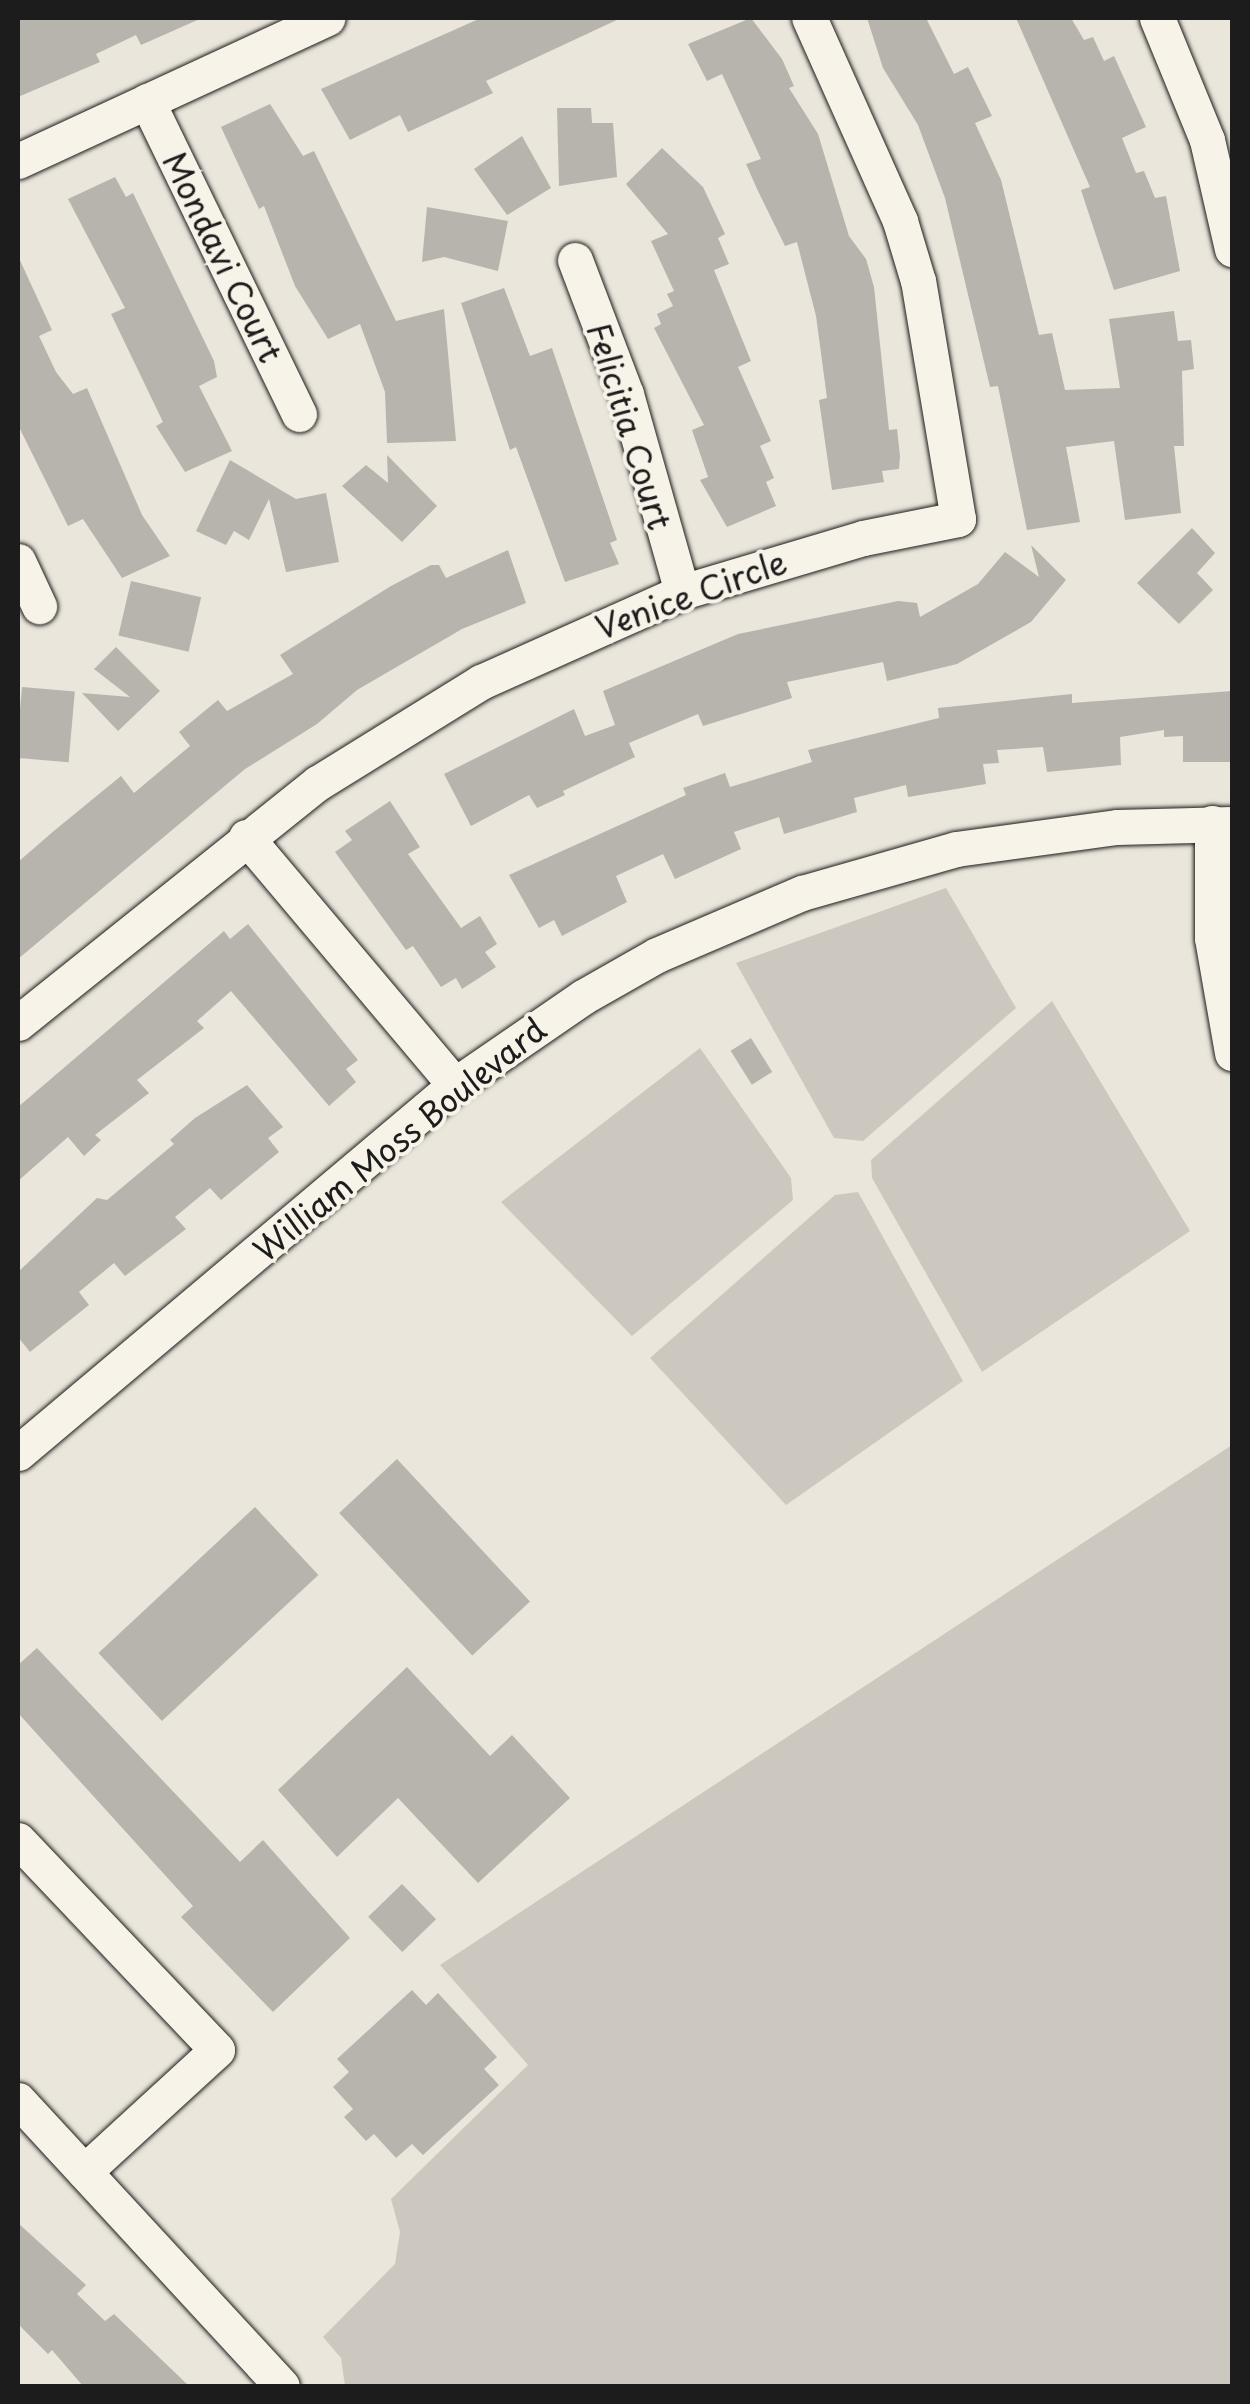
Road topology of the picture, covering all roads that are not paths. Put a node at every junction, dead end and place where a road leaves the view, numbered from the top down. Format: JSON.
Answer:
{"nodes":[{"id":1,"x":328,"y":18,"type":"edge"},
{"id":2,"x":809,"y":18,"type":"edge"},
{"id":3,"x":1157,"y":18,"type":"edge"},
{"id":4,"x":146,"y":101,"type":"junction"},
{"id":5,"x":18,"y":160,"type":"edge"},
{"id":6,"x":1232,"y":250,"type":"edge"},
{"id":7,"x":575,"y":260,"type":"dead end"},
{"id":8,"x":299,"y":414,"type":"dead end"},
{"id":9,"x":18,"y":560,"type":"edge"},
{"id":10,"x":682,"y":592,"type":"junction"},
{"id":11,"x":39,"y":606,"type":"dead end"},
{"id":12,"x":1222,"y":824,"type":"edge"},
{"id":13,"x":246,"y":837,"type":"junction"},
{"id":14,"x":18,"y":1024,"type":"edge"},
{"id":15,"x":1232,"y":1053,"type":"edge"},
{"id":16,"x":456,"y":1085,"type":"junction"},
{"id":17,"x":18,"y":1452,"type":"edge"},
{"id":18,"x":18,"y":1840,"type":"edge"},
{"id":19,"x":18,"y":2100,"type":"edge"},
{"id":20,"x":84,"y":2172,"type":"junction"},
{"id":21,"x":282,"y":2386,"type":"edge"}],
"edges":[{"from":1,"to":4,"type":"street"},
{"from":2,"to":10,"type":"street","name":"Venice Circle"},
{"from":3,"to":6,"type":"street"},
{"from":4,"to":5,"type":"street"},
{"from":4,"to":8,"type":"street","name":"Mondavi Court"},
{"from":7,"to":10,"type":"street","name":"Felicitia Court"},
{"from":9,"to":11,"type":"street"},
{"from":10,"to":13,"type":"street","name":"Venice Circle"},
{"from":12,"to":15,"type":"street"},
{"from":12,"to":16,"type":"street","name":"William Moss Boulevard"},
{"from":13,"to":14,"type":"street","name":"Venice Circle"},
{"from":13,"to":16,"type":"street"},
{"from":16,"to":17,"type":"street","name":"William Moss Boulevard"},
{"from":18,"to":20,"type":"street"},
{"from":19,"to":20,"type":"street"},
{"from":20,"to":21,"type":"street"}]}
